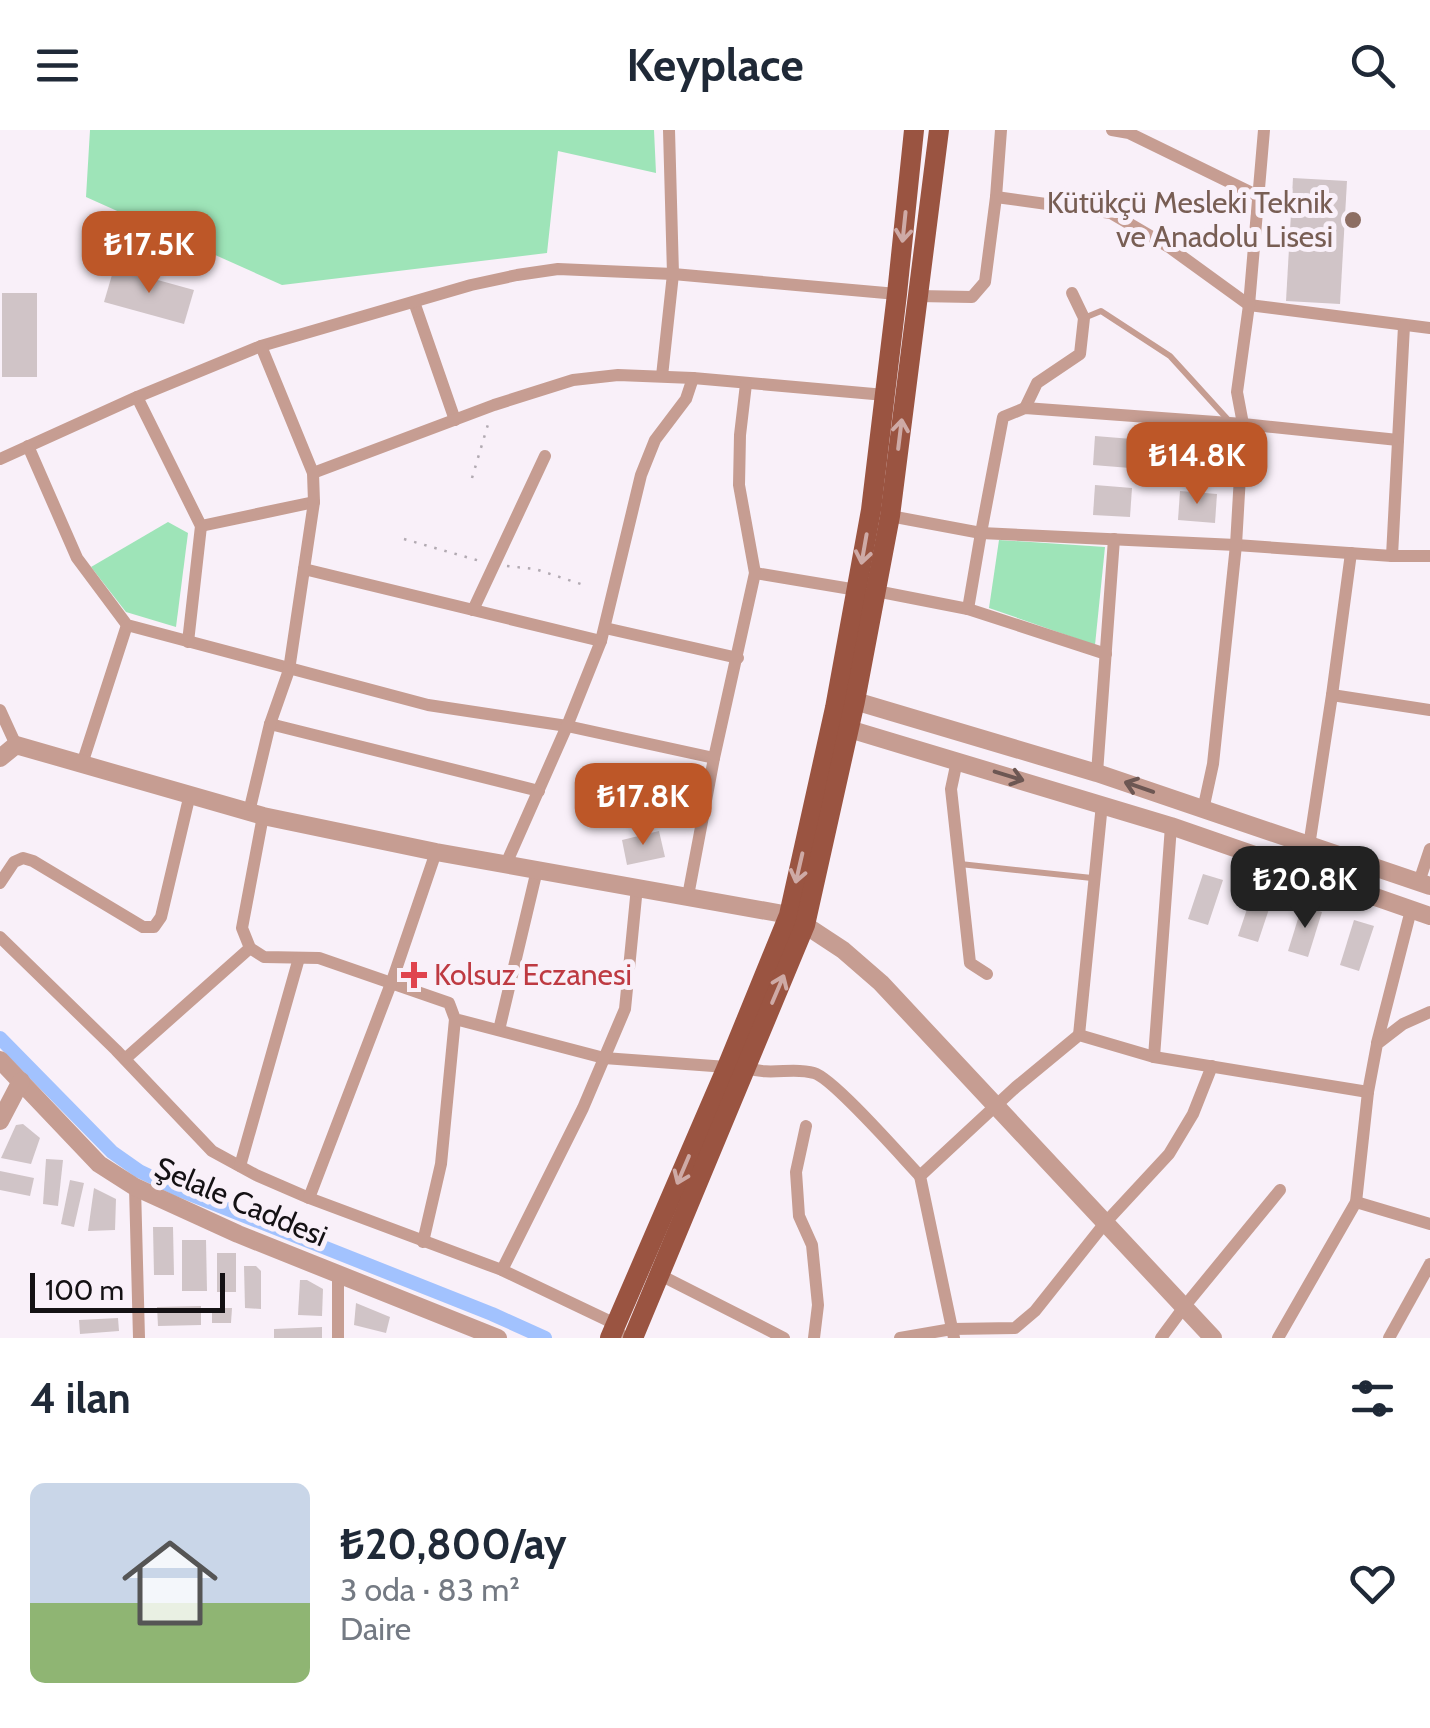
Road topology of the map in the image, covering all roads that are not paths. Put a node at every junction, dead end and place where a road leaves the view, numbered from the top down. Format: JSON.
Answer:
{"nodes":[{"id":1,"x":669,"y":130,"type":"edge"},
{"id":2,"x":914,"y":130,"type":"edge"},
{"id":3,"x":939,"y":130,"type":"edge"},
{"id":4,"x":1001,"y":130,"type":"edge"},
{"id":5,"x":1112,"y":130,"type":"edge"},
{"id":6,"x":1264,"y":130,"type":"edge"},
{"id":7,"x":1258,"y":196,"type":"junction"},
{"id":8,"x":996,"y":197,"type":"junction"},
{"id":9,"x":674,"y":274,"type":"junction"},
{"id":10,"x":1072,"y":292,"type":"dead end"},
{"id":11,"x":908,"y":295,"type":"junction"},
{"id":12,"x":414,"y":302,"type":"junction"},
{"id":13,"x":1249,"y":305,"type":"junction"},
{"id":14,"x":1084,"y":318,"type":"junction"},
{"id":15,"x":1404,"y":326,"type":"junction"},
{"id":16,"x":1430,"y":328,"type":"edge"},
{"id":17,"x":261,"y":346,"type":"junction"},
{"id":18,"x":662,"y":376,"type":"junction"},
{"id":19,"x":693,"y":378,"type":"junction"},
{"id":20,"x":746,"y":384,"type":"junction"},
{"id":21,"x":885,"y":395,"type":"junction"},
{"id":22,"x":137,"y":397,"type":"junction"},
{"id":23,"x":1025,"y":408,"type":"junction"},
{"id":24,"x":455,"y":420,"type":"junction"},
{"id":25,"x":1237,"y":424,"type":"junction"},
{"id":26,"x":1398,"y":440,"type":"junction"},
{"id":27,"x":28,"y":446,"type":"junction"},
{"id":28,"x":545,"y":456,"type":"dead end"},
{"id":29,"x":0,"y":459,"type":"edge"},
{"id":30,"x":313,"y":473,"type":"junction"},
{"id":31,"x":314,"y":502,"type":"junction"},
{"id":32,"x":890,"y":516,"type":"junction"},
{"id":33,"x":201,"y":526,"type":"junction"},
{"id":34,"x":981,"y":533,"type":"junction"},
{"id":35,"x":1114,"y":539,"type":"junction"},
{"id":36,"x":1236,"y":545,"type":"junction"},
{"id":37,"x":1351,"y":553,"type":"junction"},
{"id":38,"x":1392,"y":556,"type":"junction"},
{"id":39,"x":1430,"y":556,"type":"edge"},
{"id":40,"x":304,"y":569,"type":"junction"},
{"id":41,"x":755,"y":573,"type":"junction"},
{"id":42,"x":866,"y":590,"type":"junction"},
{"id":43,"x":968,"y":609,"type":"junction"},
{"id":44,"x":473,"y":610,"type":"junction"},
{"id":45,"x":127,"y":626,"type":"junction"},
{"id":46,"x":603,"y":634,"type":"junction"},
{"id":47,"x":188,"y":642,"type":"junction"},
{"id":48,"x":1106,"y":654,"type":"junction"},
{"id":49,"x":738,"y":658,"type":"junction"},
{"id":50,"x":289,"y":670,"type":"junction"},
{"id":51,"x":1332,"y":695,"type":"junction"},
{"id":52,"x":855,"y":701,"type":"junction"},
{"id":53,"x":0,"y":710,"type":"edge"},
{"id":54,"x":1430,"y":710,"type":"edge"},
{"id":55,"x":270,"y":724,"type":"junction"},
{"id":56,"x":568,"y":726,"type":"junction"},
{"id":57,"x":848,"y":728,"type":"junction"},
{"id":58,"x":16,"y":745,"type":"junction"},
{"id":59,"x":0,"y":758,"type":"edge"},
{"id":60,"x":714,"y":758,"type":"junction"},
{"id":61,"x":957,"y":760,"type":"junction"},
{"id":62,"x":82,"y":764,"type":"junction"},
{"id":63,"x":1097,"y":773,"type":"junction"},
{"id":64,"x":538,"y":791,"type":"junction"},
{"id":65,"x":190,"y":794,"type":"junction"},
{"id":66,"x":1102,"y":804,"type":"junction"},
{"id":67,"x":1203,"y":810,"type":"junction"},
{"id":68,"x":256,"y":814,"type":"junction"},
{"id":69,"x":1171,"y":826,"type":"junction"},
{"id":70,"x":1309,"y":846,"type":"junction"},
{"id":71,"x":1430,"y":849,"type":"edge"},
{"id":72,"x":436,"y":852,"type":"junction"},
{"id":73,"x":506,"y":864,"type":"junction"},
{"id":74,"x":959,"y":864,"type":"junction"},
{"id":75,"x":538,"y":870,"type":"junction"},
{"id":76,"x":1095,"y":878,"type":"junction"},
{"id":77,"x":0,"y":883,"type":"edge"},
{"id":78,"x":1425,"y":884,"type":"edge"},
{"id":79,"x":636,"y":888,"type":"junction"},
{"id":80,"x":688,"y":896,"type":"junction"},
{"id":81,"x":1411,"y":910,"type":"junction"},
{"id":82,"x":1430,"y":916,"type":"edge"},
{"id":83,"x":797,"y":920,"type":"junction"},
{"id":84,"x":0,"y":937,"type":"edge"},
{"id":85,"x":250,"y":948,"type":"junction"},
{"id":86,"x":299,"y":958,"type":"junction"},
{"id":87,"x":987,"y":974,"type":"dead end"},
{"id":88,"x":392,"y":981,"type":"junction"},
{"id":89,"x":1430,"y":1012,"type":"edge"},
{"id":90,"x":455,"y":1019,"type":"junction"},
{"id":91,"x":499,"y":1030,"type":"junction"},
{"id":92,"x":1079,"y":1035,"type":"junction"},
{"id":93,"x":1378,"y":1044,"type":"junction"},
{"id":94,"x":1154,"y":1057,"type":"junction"},
{"id":95,"x":604,"y":1058,"type":"junction"},
{"id":96,"x":124,"y":1059,"type":"junction"},
{"id":97,"x":0,"y":1060,"type":"edge"},
{"id":98,"x":1212,"y":1066,"type":"junction"},
{"id":99,"x":736,"y":1067,"type":"junction"},
{"id":100,"x":21,"y":1081,"type":"junction"},
{"id":101,"x":1368,"y":1092,"type":"junction"},
{"id":102,"x":996,"y":1106,"type":"junction"},
{"id":103,"x":0,"y":1121,"type":"edge"},
{"id":104,"x":806,"y":1126,"type":"dead end"},
{"id":105,"x":240,"y":1166,"type":"junction"},
{"id":106,"x":920,"y":1176,"type":"junction"},
{"id":107,"x":135,"y":1187,"type":"junction"},
{"id":108,"x":1280,"y":1190,"type":"dead end"},
{"id":109,"x":310,"y":1198,"type":"junction"},
{"id":110,"x":1356,"y":1202,"type":"junction"},
{"id":111,"x":1104,"y":1222,"type":"junction"},
{"id":112,"x":1430,"y":1224,"type":"edge"},
{"id":113,"x":422,"y":1242,"type":"junction"},
{"id":114,"x":1430,"y":1264,"type":"edge"},
{"id":115,"x":502,"y":1270,"type":"junction"},
{"id":116,"x":338,"y":1273,"type":"junction"},
{"id":117,"x":660,"y":1275,"type":"junction"},
{"id":118,"x":1184,"y":1307,"type":"junction"},
{"id":119,"x":954,"y":1334,"type":"edge"},
{"id":120,"x":620,"y":1336,"type":"edge"},
{"id":121,"x":139,"y":1338,"type":"edge"},
{"id":122,"x":338,"y":1338,"type":"edge"},
{"id":123,"x":498,"y":1338,"type":"edge"},
{"id":124,"x":784,"y":1338,"type":"edge"},
{"id":125,"x":814,"y":1338,"type":"edge"},
{"id":126,"x":900,"y":1338,"type":"edge"},
{"id":127,"x":1161,"y":1338,"type":"edge"},
{"id":128,"x":1212,"y":1338,"type":"edge"},
{"id":129,"x":1278,"y":1338,"type":"edge"},
{"id":130,"x":1389,"y":1338,"type":"edge"}],
"edges":[{"from":1,"to":9,"type":"street"},
{"from":2,"to":11,"type":"main road","one_way":true},
{"from":3,"to":11,"type":"main road"},
{"from":4,"to":8,"type":"street"},
{"from":5,"to":7,"type":"street"},
{"from":6,"to":7,"type":"street"},
{"from":7,"to":13,"type":"street"},
{"from":8,"to":11,"type":"street"},
{"from":8,"to":13,"type":"street"},
{"from":9,"to":11,"type":"street"},
{"from":9,"to":12,"type":"street"},
{"from":9,"to":18,"type":"street"},
{"from":10,"to":14,"type":"street"},
{"from":11,"to":21,"type":"main road"},
{"from":32,"to":11,"type":"main road","one_way":true},
{"from":12,"to":17,"type":"street"},
{"from":12,"to":24,"type":"street"},
{"from":13,"to":15,"type":"street"},
{"from":13,"to":25,"type":"street"},
{"from":14,"to":23,"type":"street"},
{"from":14,"to":25,"type":"lane"},
{"from":15,"to":16,"type":"street"},
{"from":15,"to":26,"type":"street"},
{"from":17,"to":22,"type":"street"},
{"from":17,"to":30,"type":"street"},
{"from":18,"to":19,"type":"street"},
{"from":18,"to":24,"type":"street"},
{"from":19,"to":20,"type":"street"},
{"from":19,"to":46,"type":"street"},
{"from":20,"to":21,"type":"street"},
{"from":20,"to":41,"type":"street"},
{"from":21,"to":42,"type":"main road","one_way":true},
{"from":22,"to":27,"type":"street"},
{"from":22,"to":33,"type":"street"},
{"from":23,"to":25,"type":"street"},
{"from":23,"to":34,"type":"street"},
{"from":24,"to":30,"type":"street"},
{"from":25,"to":26,"type":"street"},
{"from":25,"to":36,"type":"street"},
{"from":26,"to":38,"type":"street"},
{"from":27,"to":29,"type":"street"},
{"from":27,"to":45,"type":"street"},
{"from":28,"to":44,"type":"street"},
{"from":30,"to":31,"type":"street"},
{"from":31,"to":33,"type":"street"},
{"from":31,"to":40,"type":"street"},
{"from":32,"to":34,"type":"street"},
{"from":32,"to":42,"type":"main road"},
{"from":33,"to":47,"type":"street"},
{"from":34,"to":35,"type":"street"},
{"from":34,"to":43,"type":"street"},
{"from":35,"to":36,"type":"street"},
{"from":35,"to":48,"type":"street"},
{"from":36,"to":37,"type":"street"},
{"from":36,"to":67,"type":"street"},
{"from":37,"to":38,"type":"street"},
{"from":37,"to":51,"type":"street"},
{"from":38,"to":39,"type":"street"},
{"from":40,"to":44,"type":"street"},
{"from":40,"to":50,"type":"street"},
{"from":41,"to":42,"type":"street"},
{"from":41,"to":49,"type":"street"},
{"from":42,"to":43,"type":"street"},
{"from":42,"to":52,"type":"main road"},
{"from":42,"to":83,"type":"main road","one_way":true},
{"from":43,"to":48,"type":"street"},
{"from":44,"to":46,"type":"street"},
{"from":45,"to":47,"type":"street"},
{"from":45,"to":62,"type":"street"},
{"from":46,"to":49,"type":"street"},
{"from":46,"to":56,"type":"street"},
{"from":47,"to":50,"type":"street"},
{"from":48,"to":63,"type":"street"},
{"from":49,"to":60,"type":"street"},
{"from":50,"to":55,"type":"street"},
{"from":50,"to":56,"type":"street"},
{"from":51,"to":54,"type":"street"},
{"from":51,"to":70,"type":"street"},
{"from":52,"to":57,"type":"main road"},
{"from":52,"to":63,"type":"street"},
{"from":53,"to":58,"type":"street"},
{"from":55,"to":64,"type":"street"},
{"from":55,"to":68,"type":"street"},
{"from":56,"to":60,"type":"street"},
{"from":56,"to":64,"type":"street"},
{"from":57,"to":61,"type":"street"},
{"from":57,"to":83,"type":"main road"},
{"from":58,"to":59,"type":"street"},
{"from":58,"to":62,"type":"street"},
{"from":60,"to":80,"type":"street"},
{"from":61,"to":66,"type":"street","one_way":true},
{"from":61,"to":74,"type":"street"},
{"from":62,"to":65,"type":"street"},
{"from":67,"to":63,"type":"street","one_way":true},
{"from":64,"to":73,"type":"street"},
{"from":65,"to":68,"type":"street"},
{"from":65,"to":77,"type":"street"},
{"from":66,"to":69,"type":"street"},
{"from":66,"to":76,"type":"street"},
{"from":67,"to":70,"type":"street"},
{"from":68,"to":72,"type":"street"},
{"from":68,"to":85,"type":"street"},
{"from":69,"to":81,"type":"street"},
{"from":69,"to":94,"type":"street"},
{"from":70,"to":78,"type":"street"},
{"from":71,"to":78,"type":"street"},
{"from":72,"to":73,"type":"street"},
{"from":72,"to":88,"type":"street"},
{"from":73,"to":75,"type":"street"},
{"from":74,"to":76,"type":"lane"},
{"from":74,"to":87,"type":"street"},
{"from":75,"to":79,"type":"street"},
{"from":75,"to":91,"type":"street"},
{"from":76,"to":92,"type":"street"},
{"from":78,"to":81,"type":"street"},
{"from":79,"to":80,"type":"street"},
{"from":79,"to":95,"type":"street"},
{"from":80,"to":83,"type":"street"},
{"from":81,"to":82,"type":"street"},
{"from":81,"to":93,"type":"street"},
{"from":83,"to":99,"type":"main road"},
{"from":83,"to":102,"type":"street"},
{"from":84,"to":96,"type":"street"},
{"from":85,"to":86,"type":"street"},
{"from":85,"to":96,"type":"street"},
{"from":86,"to":88,"type":"street"},
{"from":86,"to":105,"type":"street"},
{"from":88,"to":90,"type":"street"},
{"from":88,"to":109,"type":"street"},
{"from":89,"to":93,"type":"street"},
{"from":90,"to":91,"type":"street"},
{"from":90,"to":113,"type":"street"},
{"from":91,"to":95,"type":"street"},
{"from":92,"to":94,"type":"street"},
{"from":92,"to":102,"type":"street"},
{"from":93,"to":101,"type":"street"},
{"from":94,"to":98,"type":"street"},
{"from":95,"to":99,"type":"street"},
{"from":95,"to":115,"type":"street"},
{"from":96,"to":105,"type":"street"},
{"from":97,"to":100,"type":"street","name":"Şelale Caddesi"},
{"from":98,"to":101,"type":"street"},
{"from":98,"to":111,"type":"street"},
{"from":99,"to":106,"type":"street"},
{"from":99,"to":117,"type":"main road"},
{"from":99,"to":120,"type":"main road","one_way":true},
{"from":100,"to":103,"type":"street"},
{"from":100,"to":107,"type":"street","name":"Şelale Caddesi"},
{"from":101,"to":110,"type":"street"},
{"from":102,"to":106,"type":"street"},
{"from":102,"to":111,"type":"street"},
{"from":104,"to":125,"type":"street"},
{"from":105,"to":109,"type":"street"},
{"from":106,"to":119,"type":"street"},
{"from":107,"to":116,"type":"street","name":"Şelale Caddesi"},
{"from":107,"to":121,"type":"street"},
{"from":108,"to":118,"type":"street"},
{"from":109,"to":113,"type":"street"},
{"from":110,"to":112,"type":"street"},
{"from":110,"to":129,"type":"street"},
{"from":111,"to":118,"type":"street"},
{"from":111,"to":119,"type":"street"},
{"from":113,"to":115,"type":"street"},
{"from":114,"to":130,"type":"street"},
{"from":115,"to":120,"type":"street"},
{"from":116,"to":122,"type":"street"},
{"from":116,"to":123,"type":"street","name":"Şelale Caddesi"},
{"from":117,"to":120,"type":"main road"},
{"from":117,"to":124,"type":"street"},
{"from":118,"to":127,"type":"street"},
{"from":118,"to":128,"type":"street"},
{"from":119,"to":126,"type":"street"}]}
